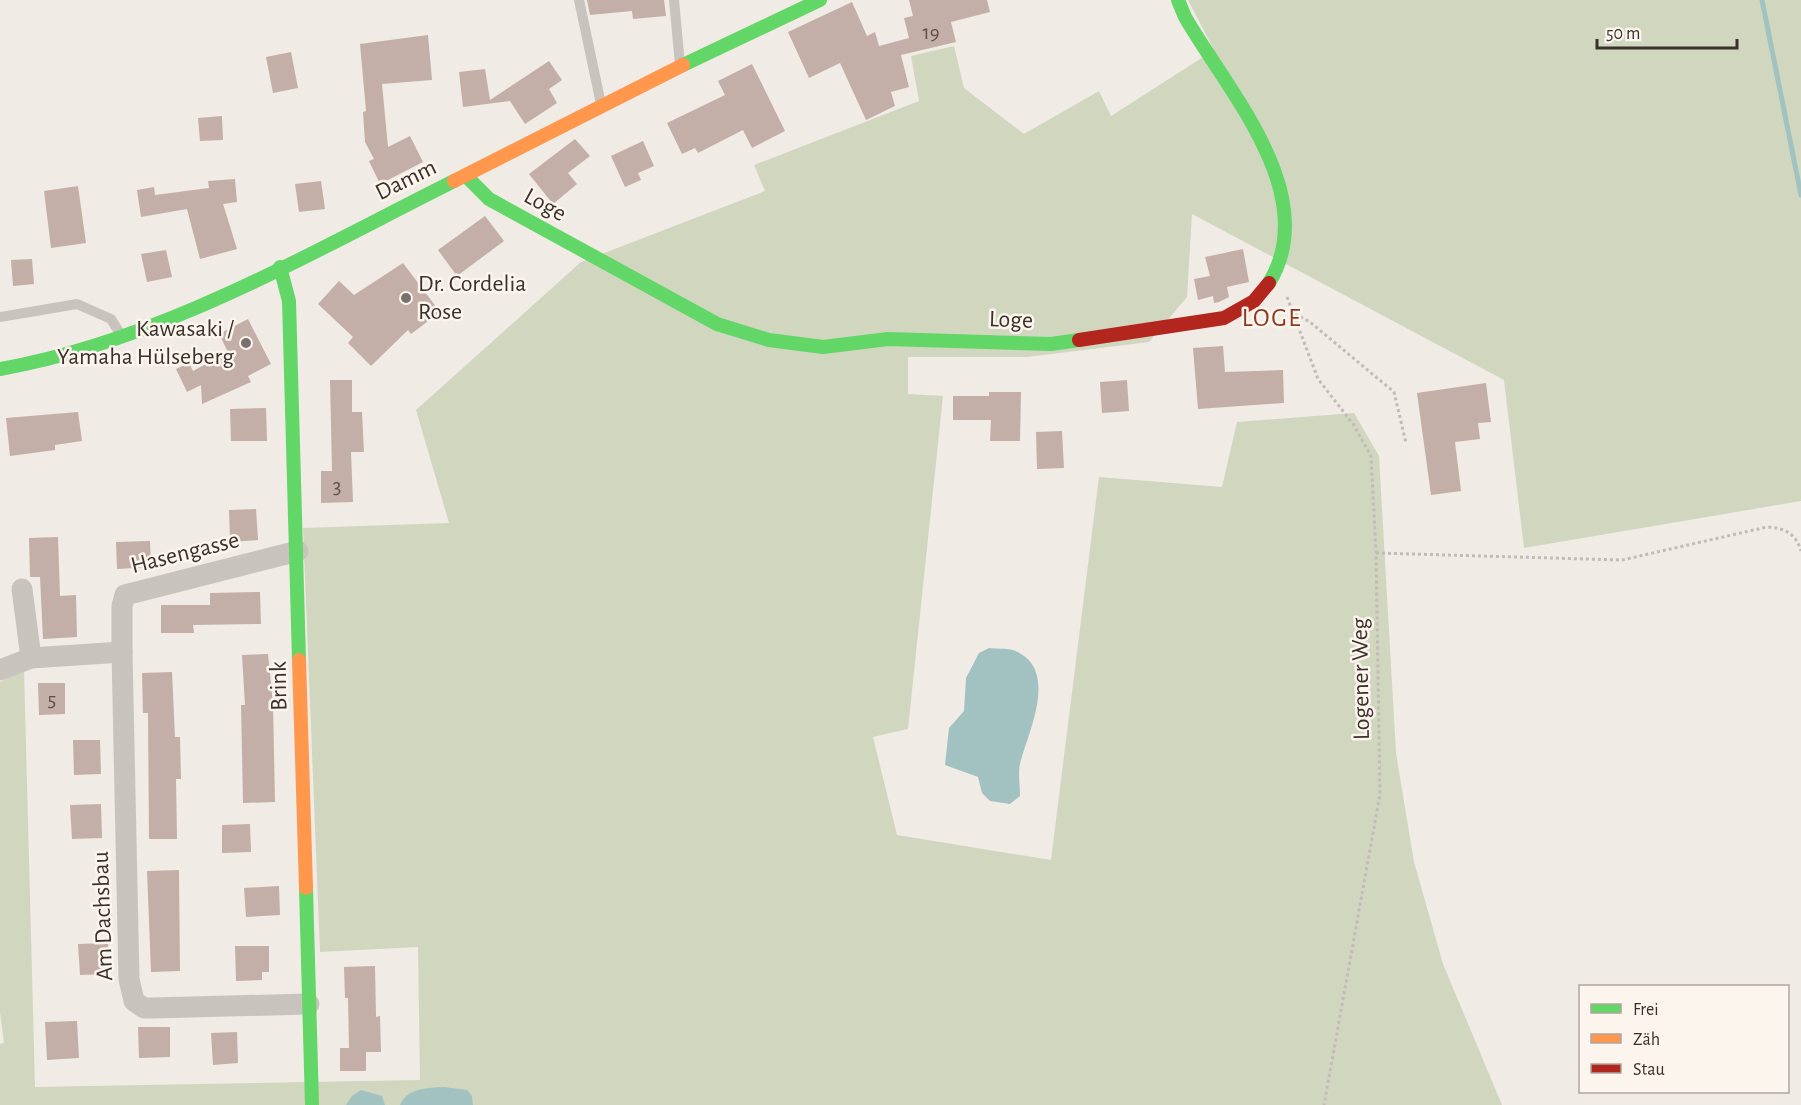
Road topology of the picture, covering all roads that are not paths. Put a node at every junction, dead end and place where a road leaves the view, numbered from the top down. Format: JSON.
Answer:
{"nodes":[{"id":1,"x":579,"y":0,"type":"edge"},
{"id":2,"x":674,"y":0,"type":"edge"},
{"id":3,"x":820,"y":0,"type":"edge"},
{"id":4,"x":1178,"y":0,"type":"edge"},
{"id":5,"x":680,"y":67,"type":"junction"},
{"id":6,"x":602,"y":107,"type":"junction"},
{"id":7,"x":466,"y":176,"type":"junction"},
{"id":8,"x":280,"y":267,"type":"junction"},
{"id":9,"x":0,"y":317,"type":"edge"},
{"id":10,"x":122,"y":338,"type":"junction"},
{"id":11,"x":0,"y":369,"type":"edge"},
{"id":12,"x":298,"y":551,"type":"junction"},
{"id":13,"x":22,"y":589,"type":"dead end"},
{"id":14,"x":122,"y":652,"type":"junction"},
{"id":15,"x":31,"y":658,"type":"junction"},
{"id":16,"x":0,"y":670,"type":"edge"},
{"id":17,"x":309,"y":1004,"type":"junction"},
{"id":18,"x":312,"y":1105,"type":"edge"}],
"edges":[{"from":1,"to":6,"type":"lane"},
{"from":2,"to":5,"type":"lane"},
{"from":3,"to":5,"type":"street","name":"Damm"},
{"from":4,"to":7,"type":"street","name":"Loge"},
{"from":5,"to":6,"type":"street","name":"Damm"},
{"from":6,"to":7,"type":"street","name":"Damm"},
{"from":7,"to":8,"type":"street","name":"Damm"},
{"from":8,"to":10,"type":"street","name":"Damm"},
{"from":8,"to":12,"type":"street","name":"Brink"},
{"from":9,"to":10,"type":"lane"},
{"from":10,"to":11,"type":"street","name":"Damm"},
{"from":12,"to":14,"type":"street","name":"Hasengasse"},
{"from":12,"to":17,"type":"street","name":"Brink"},
{"from":13,"to":15,"type":"street"},
{"from":14,"to":15,"type":"street"},
{"from":14,"to":17,"type":"street","name":"Am Dachsbau"},
{"from":15,"to":16,"type":"street"},
{"from":17,"to":18,"type":"street","name":"Brink"}]}
